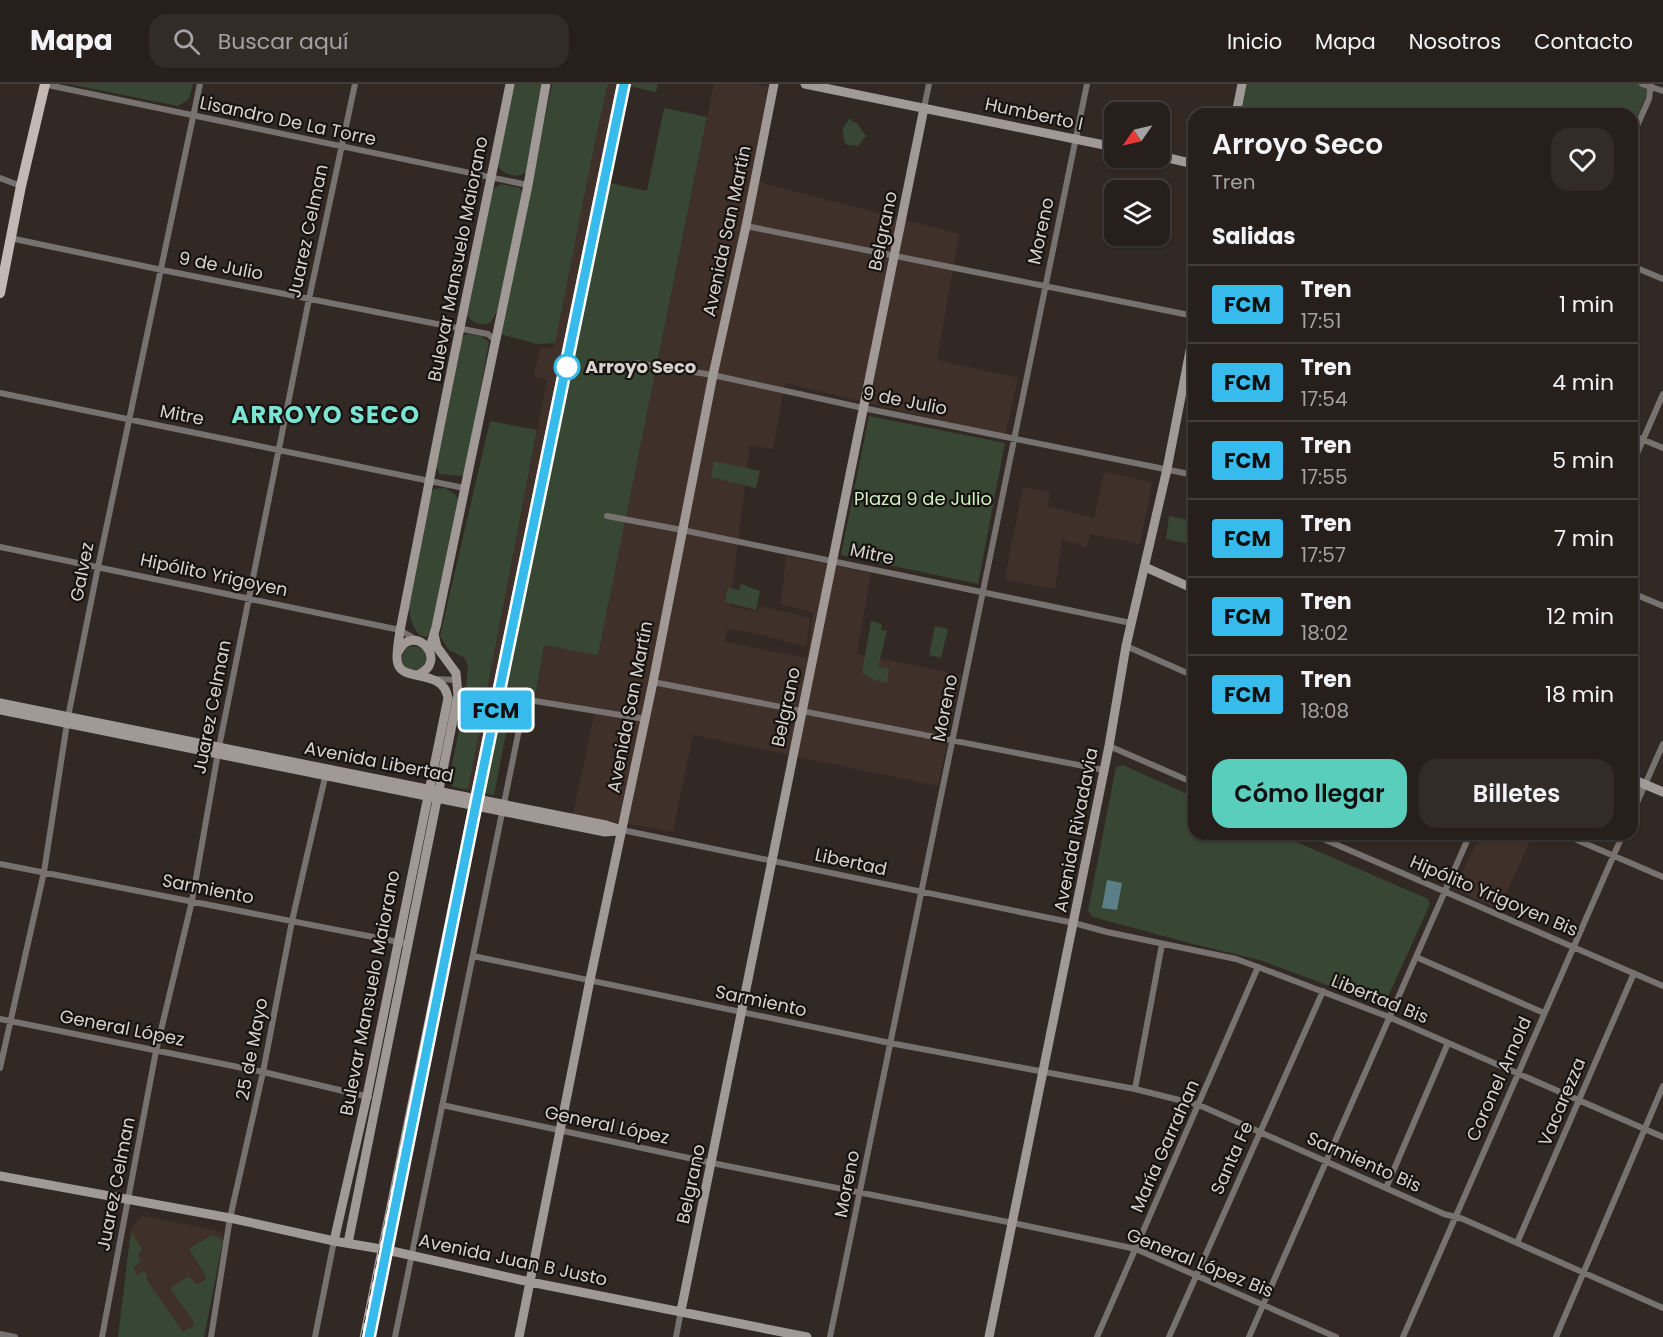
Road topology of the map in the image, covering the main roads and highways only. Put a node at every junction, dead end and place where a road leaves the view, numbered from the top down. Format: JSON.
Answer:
{"nodes":[{"id":1,"x":44,"y":84,"type":"edge"},
{"id":2,"x":510,"y":84,"type":"edge"},
{"id":3,"x":546,"y":84,"type":"edge"},
{"id":4,"x":774,"y":84,"type":"edge"},
{"id":5,"x":805,"y":84,"type":"edge"},
{"id":6,"x":1242,"y":84,"type":"edge"},
{"id":7,"x":924,"y":108,"type":"junction"},
{"id":8,"x":1237,"y":108,"type":"edge"},
{"id":9,"x":1104,"y":145,"type":"edge"},
{"id":10,"x":1170,"y":158,"type":"edge"},
{"id":11,"x":1188,"y":163,"type":"edge"},
{"id":12,"x":1,"y":286,"type":"edge"},
{"id":13,"x":1188,"y":361,"type":"edge"},
{"id":14,"x":1144,"y":567,"type":"junction"},
{"id":15,"x":1188,"y":586,"type":"edge"},
{"id":16,"x":434,"y":634,"type":"junction"},
{"id":17,"x":430,"y":651,"type":"junction"},
{"id":18,"x":398,"y":652,"type":"junction"},
{"id":19,"x":447,"y":660,"type":"junction"},
{"id":20,"x":417,"y":675,"type":"junction"},
{"id":21,"x":0,"y":703,"type":"edge"},
{"id":22,"x":0,"y":710,"type":"edge"},
{"id":23,"x":68,"y":720,"type":"junction"},
{"id":24,"x":1638,"y":782,"type":"edge"},
{"id":25,"x":1663,"y":792,"type":"edge"},
{"id":26,"x":428,"y":793,"type":"junction"},
{"id":27,"x":440,"y":795,"type":"junction"},
{"id":28,"x":622,"y":830,"type":"junction"},
{"id":29,"x":0,"y":1176,"type":"edge"},
{"id":30,"x":334,"y":1241,"type":"junction"},
{"id":31,"x":348,"y":1243,"type":"junction"},
{"id":32,"x":530,"y":1282,"type":"junction"},
{"id":33,"x":681,"y":1311,"type":"junction"},
{"id":34,"x":519,"y":1337,"type":"edge"},
{"id":35,"x":807,"y":1337,"type":"edge"},
{"id":36,"x":989,"y":1337,"type":"edge"}],
"edges":[{"from":1,"to":12,"type":"main road"},
{"from":2,"to":18,"type":"main road","name":"Bulevar Mansuelo Maiorano"},
{"from":3,"to":16,"type":"main road"},
{"from":4,"to":28,"type":"main road","name":"Avenida San Martín"},
{"from":5,"to":7,"type":"main road","name":"Humberto I"},
{"from":6,"to":8,"type":"main road"},
{"from":7,"to":9,"type":"main road","name":"Humberto I"},
{"from":7,"to":33,"type":"main road","name":"Belgrano"},
{"from":10,"to":11,"type":"main road"},
{"from":13,"to":14,"type":"main road","name":"Avenida Rivadavia"},
{"from":14,"to":15,"type":"main road"},
{"from":14,"to":36,"type":"main road","name":"Avenida Rivadavia"},
{"from":16,"to":17,"type":"main road"},
{"from":16,"to":19,"type":"main road"},
{"from":17,"to":18,"type":"main road"},
{"from":17,"to":19,"type":"main road"},
{"from":17,"to":20,"type":"main road"},
{"from":18,"to":20,"type":"main road"},
{"from":19,"to":27,"type":"main road","name":"Bulevar Mansuelo Maiorano"},
{"from":20,"to":26,"type":"main road","name":"Bulevar Mansuelo Maiorano"},
{"from":21,"to":23,"type":"main road","name":"Avenida Libertad"},
{"from":22,"to":23,"type":"main road","name":"Avenida Libertad"},
{"from":23,"to":26,"type":"main road","name":"Avenida Libertad"},
{"from":24,"to":25,"type":"main road"},
{"from":26,"to":27,"type":"main road","name":"Avenida Libertad"},
{"from":26,"to":30,"type":"main road","name":"Bulevar Mansuelo Maiorano"},
{"from":27,"to":28,"type":"main road","name":"Avenida Libertad"},
{"from":27,"to":31,"type":"main road","name":"Bulevar Mansuelo Maiorano"},
{"from":28,"to":32,"type":"main road","name":"Avenida San Martín"},
{"from":29,"to":30,"type":"main road","name":"Avenida Juan B Justo"},
{"from":30,"to":31,"type":"main road","name":"Avenida Juan B Justo"},
{"from":31,"to":32,"type":"main road","name":"Avenida Juan B Justo"},
{"from":32,"to":33,"type":"main road","name":"Avenida Juan B Justo"},
{"from":32,"to":34,"type":"main road","name":"Avenida San Martín"},
{"from":33,"to":35,"type":"main road","name":"Avenida Juan B Justo"}]}
